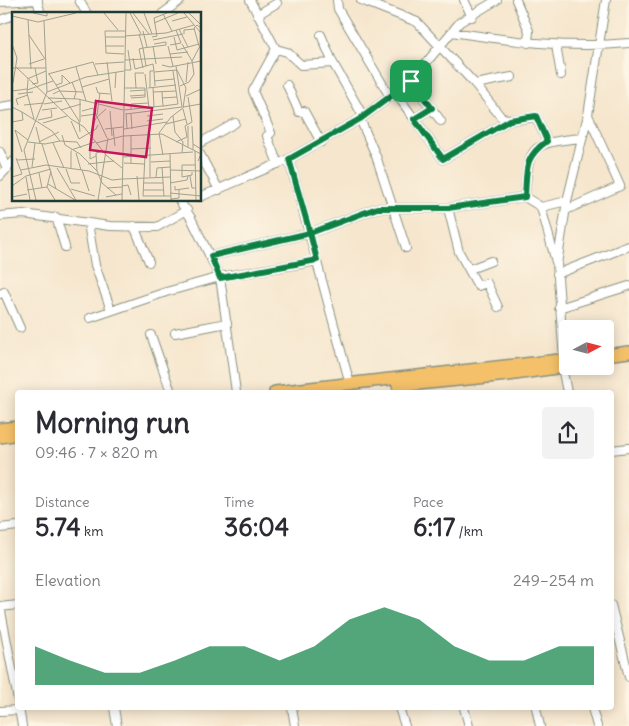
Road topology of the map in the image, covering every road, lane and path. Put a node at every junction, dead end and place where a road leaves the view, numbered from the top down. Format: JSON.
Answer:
{"nodes":[{"id":1,"x":37,"y":0,"type":"edge"},
{"id":2,"x":79,"y":0,"type":"edge"},
{"id":3,"x":181,"y":0,"type":"edge"},
{"id":4,"x":250,"y":0,"type":"edge"},
{"id":5,"x":337,"y":0,"type":"edge"},
{"id":6,"x":361,"y":0,"type":"edge"},
{"id":7,"x":464,"y":0,"type":"edge"},
{"id":8,"x":497,"y":0,"type":"edge"},
{"id":9,"x":516,"y":0,"type":"edge"},
{"id":10,"x":606,"y":0,"type":"edge"},
{"id":11,"x":0,"y":2,"type":"edge"},
{"id":12,"x":14,"y":2,"type":"junction"},
{"id":13,"x":277,"y":3,"type":"dead end"},
{"id":14,"x":14,"y":12,"type":"edge"},
{"id":15,"x":86,"y":12,"type":"edge"},
{"id":16,"x":165,"y":12,"type":"edge"},
{"id":17,"x":12,"y":15,"type":"edge"},
{"id":18,"x":256,"y":15,"type":"junction"},
{"id":19,"x":472,"y":16,"type":"junction"},
{"id":20,"x":0,"y":20,"type":"edge"},
{"id":21,"x":452,"y":32,"type":"junction"},
{"id":22,"x":321,"y":35,"type":"dead end"},
{"id":23,"x":528,"y":43,"type":"junction"},
{"id":24,"x":629,"y":43,"type":"edge"},
{"id":25,"x":440,"y":44,"type":"junction"},
{"id":26,"x":556,"y":45,"type":"junction"},
{"id":27,"x":599,"y":46,"type":"junction"},
{"id":28,"x":276,"y":49,"type":"junction"},
{"id":29,"x":333,"y":64,"type":"junction"},
{"id":30,"x":561,"y":74,"type":"dead end"},
{"id":31,"x":512,"y":77,"type":"dead end"},
{"id":32,"x":411,"y":81,"type":"junction"},
{"id":33,"x":287,"y":84,"type":"dead end"},
{"id":34,"x":475,"y":84,"type":"junction"},
{"id":35,"x":392,"y":93,"type":"junction"},
{"id":36,"x":432,"y":108,"type":"junction"},
{"id":37,"x":588,"y":115,"type":"junction"},
{"id":38,"x":362,"y":118,"type":"junction"},
{"id":39,"x":414,"y":119,"type":"junction"},
{"id":40,"x":510,"y":120,"type":"junction"},
{"id":41,"x":441,"y":121,"type":"dead end"},
{"id":42,"x":235,"y":123,"type":"dead end"},
{"id":43,"x":582,"y":138,"type":"junction"},
{"id":44,"x":547,"y":141,"type":"junction"},
{"id":45,"x":201,"y":142,"type":"edge"},
{"id":46,"x":321,"y":142,"type":"junction"},
{"id":47,"x":0,"y":152,"type":"edge"},
{"id":48,"x":201,"y":156,"type":"edge"},
{"id":49,"x":289,"y":159,"type":"junction"},
{"id":50,"x":12,"y":163,"type":"edge"},
{"id":51,"x":278,"y":164,"type":"junction"},
{"id":52,"x":7,"y":169,"type":"junction"},
{"id":53,"x":0,"y":176,"type":"edge"},
{"id":54,"x":219,"y":190,"type":"junction"},
{"id":55,"x":201,"y":197,"type":"edge"},
{"id":56,"x":525,"y":197,"type":"junction"},
{"id":57,"x":567,"y":201,"type":"junction"},
{"id":58,"x":183,"y":205,"type":"edge"},
{"id":59,"x":540,"y":207,"type":"junction"},
{"id":60,"x":394,"y":208,"type":"junction"},
{"id":61,"x":448,"y":208,"type":"junction"},
{"id":62,"x":566,"y":210,"type":"junction"},
{"id":63,"x":0,"y":216,"type":"edge"},
{"id":64,"x":56,"y":217,"type":"junction"},
{"id":65,"x":88,"y":223,"type":"junction"},
{"id":66,"x":134,"y":226,"type":"junction"},
{"id":67,"x":310,"y":233,"type":"junction"},
{"id":68,"x":629,"y":246,"type":"edge"},
{"id":69,"x":65,"y":247,"type":"dead end"},
{"id":70,"x":406,"y":248,"type":"dead end"},
{"id":71,"x":211,"y":256,"type":"junction"},
{"id":72,"x":317,"y":260,"type":"junction"},
{"id":73,"x":491,"y":261,"type":"dead end"},
{"id":74,"x":149,"y":262,"type":"dead end"},
{"id":75,"x":557,"y":264,"type":"junction"},
{"id":76,"x":470,"y":269,"type":"junction"},
{"id":77,"x":557,"y":274,"type":"junction"},
{"id":78,"x":220,"y":278,"type":"junction"},
{"id":79,"x":629,"y":286,"type":"edge"},
{"id":80,"x":0,"y":294,"type":"edge"},
{"id":81,"x":498,"y":307,"type":"dead end"},
{"id":82,"x":559,"y":308,"type":"junction"},
{"id":83,"x":111,"y":310,"type":"junction"},
{"id":84,"x":90,"y":318,"type":"dead end"},
{"id":85,"x":560,"y":320,"type":"edge"},
{"id":86,"x":226,"y":323,"type":"junction"},
{"id":87,"x":20,"y":328,"type":"dead end"},
{"id":88,"x":175,"y":333,"type":"dead end"},
{"id":89,"x":151,"y":335,"type":"dead end"},
{"id":90,"x":629,"y":352,"type":"edge"},
{"id":91,"x":614,"y":353,"type":"edge"},
{"id":92,"x":629,"y":359,"type":"edge"},
{"id":93,"x":614,"y":361,"type":"edge"},
{"id":94,"x":559,"y":364,"type":"edge"},
{"id":95,"x":566,"y":375,"type":"edge"},
{"id":96,"x":346,"y":388,"type":"edge"},
{"id":97,"x":170,"y":390,"type":"edge"},
{"id":98,"x":236,"y":390,"type":"edge"},
{"id":99,"x":310,"y":390,"type":"edge"},
{"id":100,"x":567,"y":390,"type":"edge"},
{"id":101,"x":15,"y":426,"type":"edge"},
{"id":102,"x":0,"y":429,"type":"edge"},
{"id":103,"x":15,"y":434,"type":"edge"},
{"id":104,"x":0,"y":437,"type":"edge"},
{"id":105,"x":629,"y":448,"type":"edge"},
{"id":106,"x":614,"y":450,"type":"edge"},
{"id":107,"x":15,"y":526,"type":"edge"},
{"id":108,"x":0,"y":528,"type":"edge"},
{"id":109,"x":15,"y":605,"type":"edge"},
{"id":110,"x":0,"y":607,"type":"edge"},
{"id":111,"x":614,"y":617,"type":"edge"},
{"id":112,"x":629,"y":677,"type":"edge"},
{"id":113,"x":15,"y":684,"type":"edge"},
{"id":114,"x":15,"y":709,"type":"edge"},
{"id":115,"x":19,"y":710,"type":"edge"},
{"id":116,"x":114,"y":710,"type":"edge"},
{"id":117,"x":292,"y":710,"type":"edge"},
{"id":118,"x":400,"y":710,"type":"edge"},
{"id":119,"x":465,"y":710,"type":"edge"},
{"id":120,"x":536,"y":710,"type":"edge"},
{"id":121,"x":593,"y":710,"type":"edge"},
{"id":122,"x":0,"y":711,"type":"edge"},
{"id":123,"x":22,"y":726,"type":"edge"},
{"id":124,"x":117,"y":726,"type":"edge"},
{"id":125,"x":295,"y":726,"type":"edge"},
{"id":126,"x":405,"y":726,"type":"edge"},
{"id":127,"x":469,"y":726,"type":"edge"},
{"id":128,"x":540,"y":726,"type":"edge"},
{"id":129,"x":597,"y":726,"type":"edge"}],
"edges":[{"from":1,"to":12,"type":"street"},
{"from":2,"to":15,"type":"street"},
{"from":3,"to":16,"type":"street"},
{"from":4,"to":18,"type":"street"},
{"from":5,"to":35,"type":"street"},
{"from":6,"to":25,"type":"street"},
{"from":7,"to":19,"type":"street"},
{"from":8,"to":19,"type":"street"},
{"from":9,"to":23,"type":"street"},
{"from":10,"to":27,"type":"street"},
{"from":11,"to":12,"type":"street"},
{"from":12,"to":14,"type":"street"},
{"from":13,"to":18,"type":"street"},
{"from":17,"to":20,"type":"street"},
{"from":18,"to":28,"type":"street"},
{"from":19,"to":21,"type":"street"},
{"from":21,"to":23,"type":"street"},
{"from":21,"to":25,"type":"street"},
{"from":22,"to":29,"type":"street"},
{"from":23,"to":26,"type":"street"},
{"from":24,"to":27,"type":"street"},
{"from":25,"to":32,"type":"street"},
{"from":25,"to":34,"type":"street"},
{"from":26,"to":27,"type":"street"},
{"from":26,"to":30,"type":"street"},
{"from":27,"to":37,"type":"street"},
{"from":28,"to":29,"type":"street"},
{"from":28,"to":51,"type":"street"},
{"from":29,"to":38,"type":"street"},
{"from":31,"to":34,"type":"street"},
{"from":32,"to":35,"type":"street"},
{"from":32,"to":36,"type":"street"},
{"from":33,"to":46,"type":"street"},
{"from":34,"to":40,"type":"street"},
{"from":35,"to":38,"type":"street"},
{"from":35,"to":39,"type":"street"},
{"from":36,"to":39,"type":"street"},
{"from":36,"to":41,"type":"street"},
{"from":37,"to":43,"type":"street"},
{"from":37,"to":62,"type":"street"},
{"from":38,"to":46,"type":"street"},
{"from":38,"to":60,"type":"street"},
{"from":39,"to":40,"type":"street"},
{"from":40,"to":44,"type":"street"},
{"from":42,"to":45,"type":"street"},
{"from":43,"to":44,"type":"street"},
{"from":43,"to":57,"type":"street"},
{"from":44,"to":56,"type":"street"},
{"from":46,"to":49,"type":"street"},
{"from":47,"to":52,"type":"street"},
{"from":48,"to":54,"type":"street"},
{"from":49,"to":51,"type":"street"},
{"from":49,"to":67,"type":"street"},
{"from":50,"to":52,"type":"street"},
{"from":51,"to":54,"type":"street"},
{"from":52,"to":53,"type":"street"},
{"from":54,"to":55,"type":"street"},
{"from":56,"to":59,"type":"street"},
{"from":56,"to":61,"type":"street"},
{"from":57,"to":59,"type":"street"},
{"from":57,"to":62,"type":"street"},
{"from":58,"to":66,"type":"street"},
{"from":58,"to":71,"type":"street"},
{"from":59,"to":75,"type":"street"},
{"from":60,"to":61,"type":"street"},
{"from":60,"to":67,"type":"street"},
{"from":60,"to":70,"type":"street"},
{"from":61,"to":76,"type":"street"},
{"from":62,"to":75,"type":"street"},
{"from":63,"to":64,"type":"street"},
{"from":64,"to":65,"type":"street"},
{"from":64,"to":69,"type":"street"},
{"from":65,"to":66,"type":"street"},
{"from":65,"to":83,"type":"street"},
{"from":66,"to":74,"type":"street"},
{"from":67,"to":71,"type":"street"},
{"from":67,"to":72,"type":"street"},
{"from":68,"to":77,"type":"street"},
{"from":71,"to":78,"type":"street"},
{"from":72,"to":78,"type":"street"},
{"from":72,"to":96,"type":"street"},
{"from":73,"to":76,"type":"street"},
{"from":75,"to":77,"type":"street"},
{"from":76,"to":81,"type":"street"},
{"from":77,"to":82,"type":"street"},
{"from":78,"to":83,"type":"street"},
{"from":78,"to":86,"type":"street"},
{"from":79,"to":82,"type":"street"},
{"from":80,"to":87,"type":"street"},
{"from":82,"to":85,"type":"street"},
{"from":83,"to":84,"type":"street"},
{"from":86,"to":88,"type":"street"},
{"from":86,"to":98,"type":"street"},
{"from":89,"to":97,"type":"street"},
{"from":90,"to":91,"type":"main road"},
{"from":92,"to":93,"type":"main road"},
{"from":94,"to":96,"type":"main road"},
{"from":95,"to":100,"type":"street"},
{"from":96,"to":99,"type":"main road"},
{"from":101,"to":102,"type":"main road"},
{"from":103,"to":104,"type":"main road"},
{"from":105,"to":106,"type":"street"},
{"from":107,"to":108,"type":"street"},
{"from":109,"to":110,"type":"street"},
{"from":110,"to":113,"type":"street"},
{"from":111,"to":112,"type":"street"},
{"from":114,"to":122,"type":"street"},
{"from":115,"to":123,"type":"street"},
{"from":116,"to":124,"type":"street"},
{"from":117,"to":125,"type":"street"},
{"from":118,"to":126,"type":"street"},
{"from":119,"to":127,"type":"street"},
{"from":120,"to":128,"type":"street"},
{"from":121,"to":129,"type":"street"}]}
